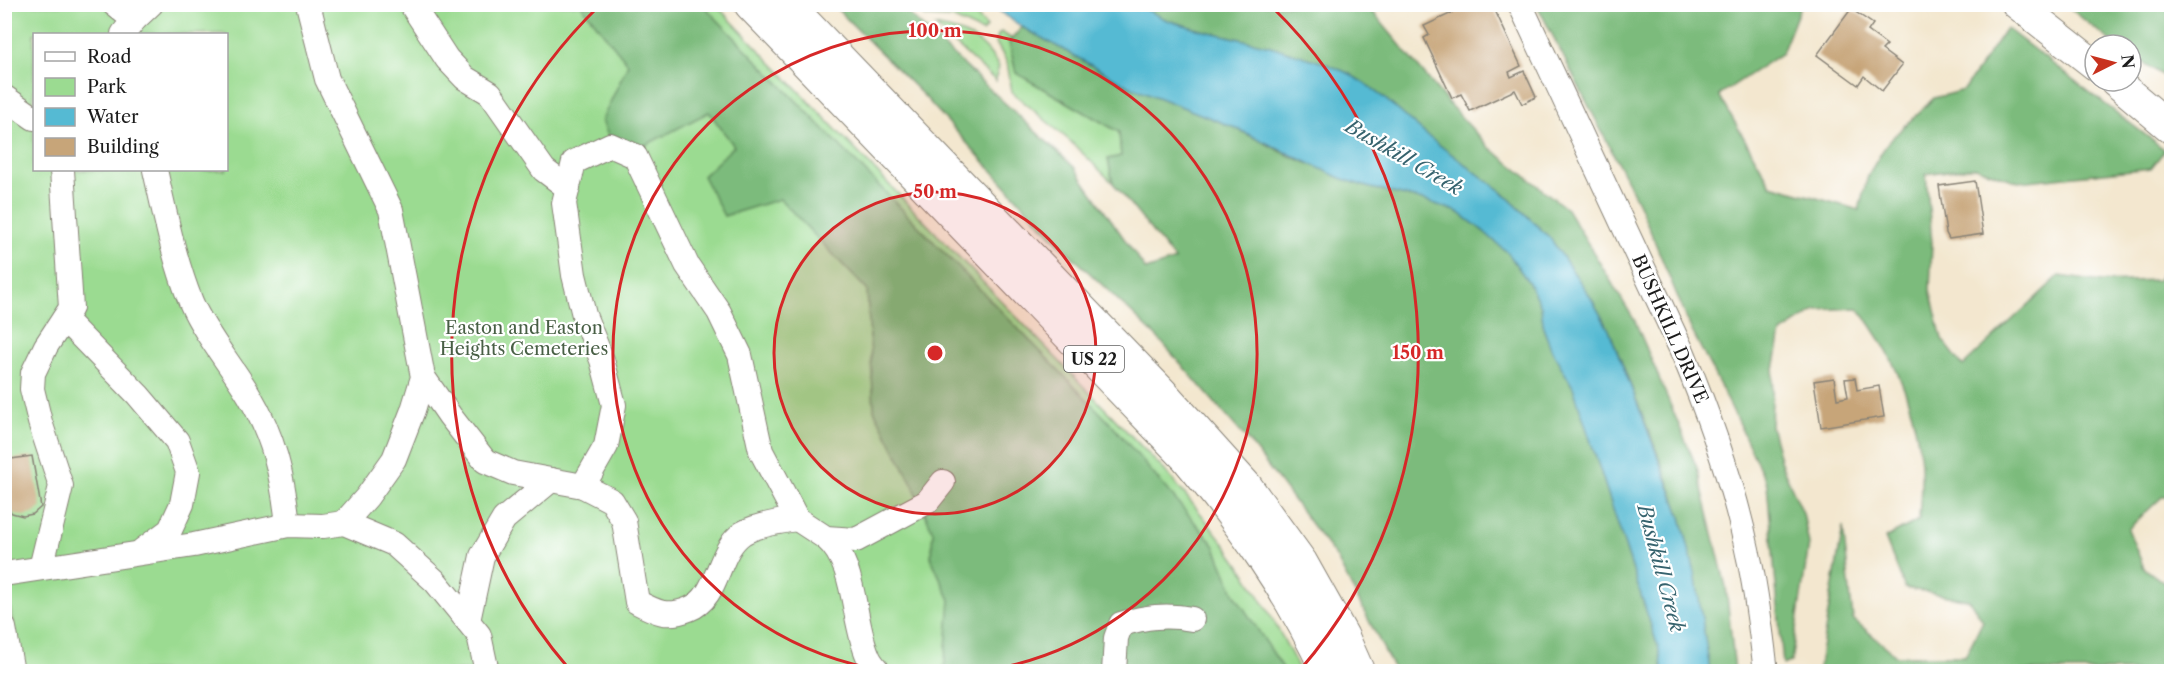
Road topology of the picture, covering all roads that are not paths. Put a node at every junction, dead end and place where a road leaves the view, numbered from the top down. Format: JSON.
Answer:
{"nodes":[{"id":1,"x":114,"y":4,"type":"edge"},
{"id":2,"x":308,"y":4,"type":"edge"},
{"id":3,"x":411,"y":4,"type":"edge"},
{"id":4,"x":751,"y":4,"type":"edge"},
{"id":5,"x":786,"y":4,"type":"edge"},
{"id":6,"x":1520,"y":4,"type":"edge"},
{"id":7,"x":2017,"y":4,"type":"edge"},
{"id":8,"x":141,"y":20,"type":"edge"},
{"id":9,"x":2083,"y":56,"type":"edge"},
{"id":10,"x":2129,"y":93,"type":"edge"},
{"id":11,"x":4,"y":98,"type":"edge"},
{"id":12,"x":33,"y":117,"type":"edge"},
{"id":13,"x":2172,"y":129,"type":"edge"},
{"id":14,"x":62,"y":171,"type":"edge"},
{"id":15,"x":155,"y":171,"type":"edge"},
{"id":16,"x":568,"y":188,"type":"junction"},
{"id":17,"x":64,"y":319,"type":"junction"},
{"id":18,"x":423,"y":377,"type":"junction"},
{"id":19,"x":551,"y":480,"type":"junction"},
{"id":20,"x":944,"y":482,"type":"dead end"},
{"id":21,"x":583,"y":486,"type":"junction"},
{"id":22,"x":797,"y":519,"type":"junction"},
{"id":23,"x":344,"y":523,"type":"junction"},
{"id":24,"x":288,"y":525,"type":"junction"},
{"id":25,"x":826,"y":538,"type":"junction"},
{"id":26,"x":137,"y":554,"type":"junction"},
{"id":27,"x":41,"y":568,"type":"junction"},
{"id":28,"x":4,"y":574,"type":"edge"},
{"id":29,"x":1192,"y":619,"type":"dead end"},
{"id":30,"x":468,"y":621,"type":"junction"},
{"id":31,"x":4,"y":628,"type":"edge"},
{"id":32,"x":12,"y":672,"type":"edge"},
{"id":33,"x":487,"y":672,"type":"edge"},
{"id":34,"x":879,"y":672,"type":"edge"},
{"id":35,"x":1114,"y":672,"type":"edge"},
{"id":36,"x":1328,"y":672,"type":"edge"},
{"id":37,"x":1358,"y":672,"type":"edge"},
{"id":38,"x":1766,"y":672,"type":"edge"}],
"edges":[{"from":1,"to":8,"type":"street"},
{"from":2,"to":18,"type":"street"},
{"from":3,"to":16,"type":"street"},
{"from":4,"to":36,"type":"highway","number":"US 22"},
{"from":5,"to":37,"type":"highway","number":"US 22"},
{"from":6,"to":38,"type":"street","name":"BUSHKILL DRIVE"},
{"from":7,"to":9,"type":"main road"},
{"from":10,"to":13,"type":"main road"},
{"from":11,"to":12,"type":"street"},
{"from":14,"to":17,"type":"street"},
{"from":15,"to":24,"type":"street"},
{"from":16,"to":21,"type":"street"},
{"from":16,"to":22,"type":"street"},
{"from":17,"to":26,"type":"street"},
{"from":17,"to":27,"type":"street"},
{"from":18,"to":19,"type":"street"},
{"from":18,"to":23,"type":"street"},
{"from":19,"to":21,"type":"street"},
{"from":19,"to":30,"type":"street"},
{"from":20,"to":25,"type":"street"},
{"from":21,"to":22,"type":"street"},
{"from":22,"to":25,"type":"street"},
{"from":23,"to":24,"type":"street"},
{"from":23,"to":30,"type":"street"},
{"from":24,"to":26,"type":"street"},
{"from":25,"to":34,"type":"street"},
{"from":26,"to":27,"type":"street"},
{"from":27,"to":28,"type":"street"},
{"from":29,"to":35,"type":"street"},
{"from":30,"to":33,"type":"street"},
{"from":31,"to":32,"type":"street"}]}
